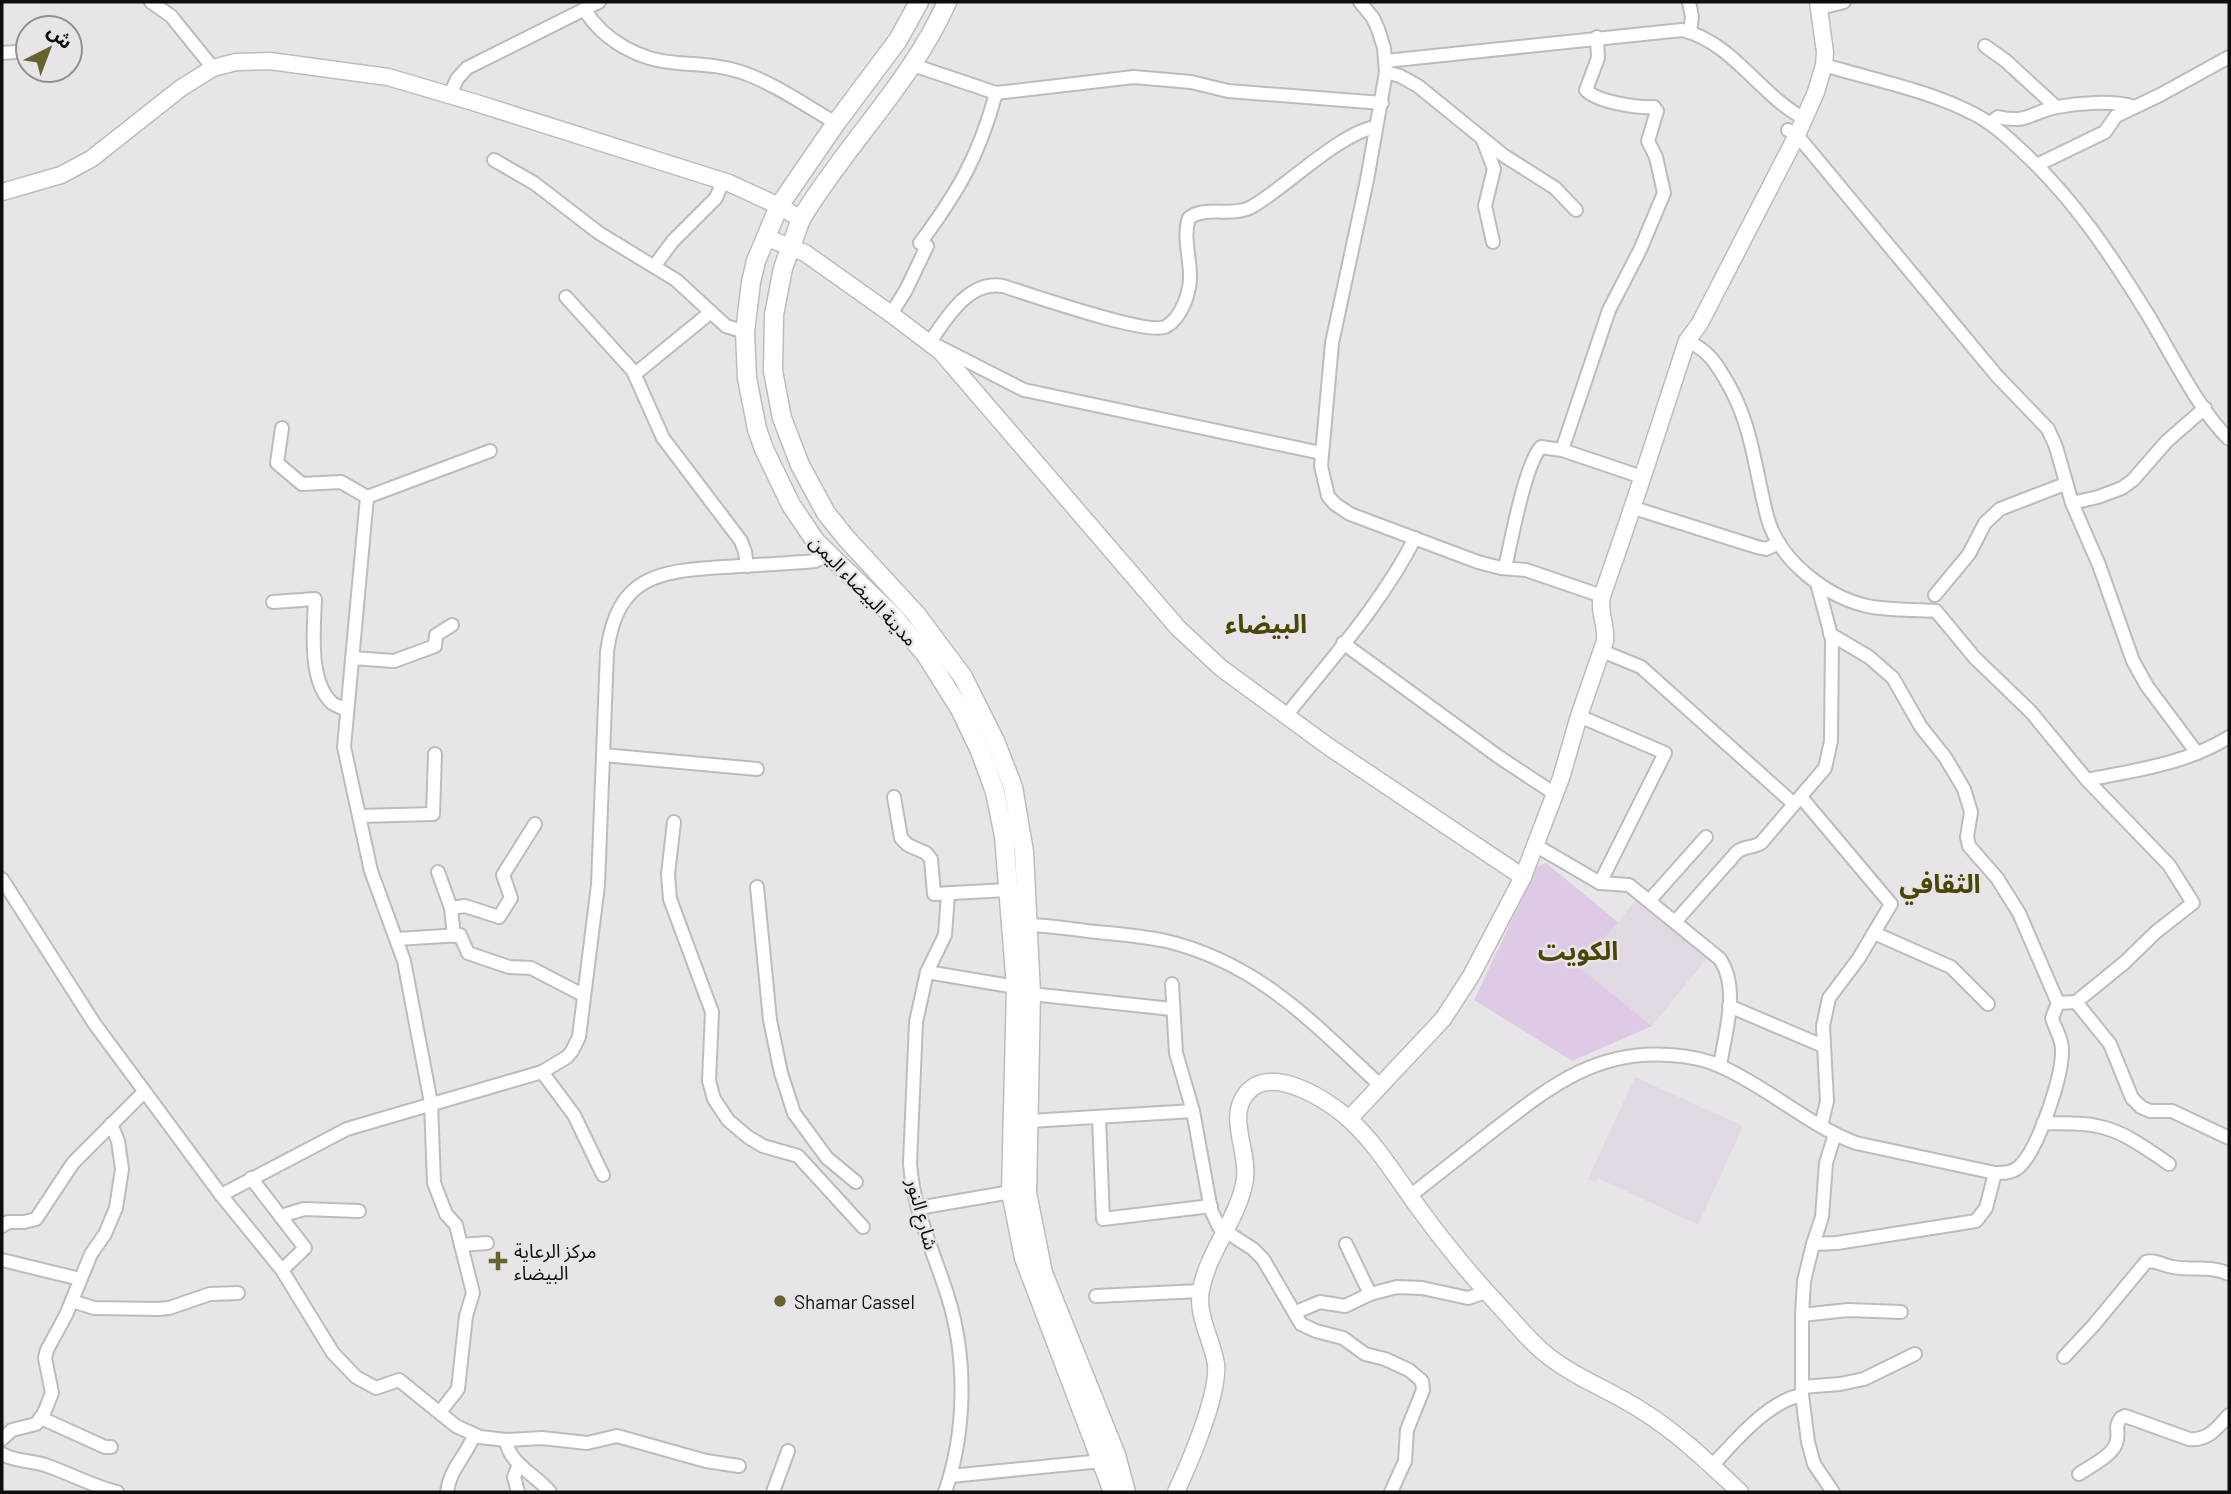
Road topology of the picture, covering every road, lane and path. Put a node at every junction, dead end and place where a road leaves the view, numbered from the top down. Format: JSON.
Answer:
{"nodes":[{"id":1,"x":151,"y":2,"type":"edge"},
{"id":2,"x":599,"y":2,"type":"edge"},
{"id":3,"x":919,"y":2,"type":"edge"},
{"id":4,"x":947,"y":2,"type":"edge"},
{"id":5,"x":1360,"y":2,"type":"edge"},
{"id":6,"x":1689,"y":2,"type":"edge"},
{"id":7,"x":1844,"y":2,"type":"edge"},
{"id":8,"x":1815,"y":4,"type":"edge"},
{"id":9,"x":584,"y":9,"type":"junction"},
{"id":10,"x":1690,"y":32,"type":"junction"},
{"id":11,"x":1597,"y":37,"type":"junction"},
{"id":12,"x":1985,"y":46,"type":"dead end"},
{"id":13,"x":2229,"y":57,"type":"edge"},
{"id":14,"x":913,"y":65,"type":"junction"},
{"id":15,"x":1824,"y":65,"type":"junction"},
{"id":16,"x":1386,"y":66,"type":"junction"},
{"id":17,"x":212,"y":68,"type":"junction"},
{"id":18,"x":996,"y":93,"type":"junction"},
{"id":19,"x":450,"y":94,"type":"junction"},
{"id":20,"x":1381,"y":103,"type":"junction"},
{"id":21,"x":2056,"y":107,"type":"junction"},
{"id":22,"x":2135,"y":107,"type":"junction"},
{"id":23,"x":1800,"y":117,"type":"junction"},
{"id":24,"x":836,"y":123,"type":"junction"},
{"id":25,"x":1990,"y":123,"type":"junction"},
{"id":26,"x":1376,"y":127,"type":"junction"},
{"id":27,"x":1793,"y":132,"type":"junction"},
{"id":28,"x":1481,"y":137,"type":"junction"},
{"id":29,"x":494,"y":160,"type":"dead end"},
{"id":30,"x":2037,"y":165,"type":"junction"},
{"id":31,"x":723,"y":181,"type":"junction"},
{"id":32,"x":2,"y":192,"type":"edge"},
{"id":33,"x":779,"y":206,"type":"junction"},
{"id":34,"x":1576,"y":209,"type":"dead end"},
{"id":35,"x":801,"y":219,"type":"junction"},
{"id":36,"x":765,"y":237,"type":"junction"},
{"id":37,"x":1493,"y":242,"type":"dead end"},
{"id":38,"x":789,"y":246,"type":"junction"},
{"id":39,"x":655,"y":265,"type":"junction"},
{"id":40,"x":566,"y":297,"type":"dead end"},
{"id":41,"x":711,"y":312,"type":"junction"},
{"id":42,"x":891,"y":314,"type":"junction"},
{"id":43,"x":745,"y":332,"type":"junction"},
{"id":44,"x":1687,"y":341,"type":"junction"},
{"id":45,"x":930,"y":342,"type":"junction"},
{"id":46,"x":635,"y":374,"type":"junction"},
{"id":47,"x":2205,"y":408,"type":"junction"},
{"id":48,"x":282,"y":428,"type":"dead end"},
{"id":49,"x":2229,"y":439,"type":"edge"},
{"id":50,"x":1562,"y":450,"type":"junction"},
{"id":51,"x":490,"y":451,"type":"dead end"},
{"id":52,"x":1321,"y":453,"type":"junction"},
{"id":53,"x":1642,"y":477,"type":"junction"},
{"id":54,"x":2066,"y":484,"type":"junction"},
{"id":55,"x":367,"y":497,"type":"junction"},
{"id":56,"x":2072,"y":503,"type":"junction"},
{"id":57,"x":1634,"y":508,"type":"junction"},
{"id":58,"x":846,"y":538,"type":"junction"},
{"id":59,"x":1415,"y":538,"type":"junction"},
{"id":60,"x":1779,"y":543,"type":"junction"},
{"id":61,"x":829,"y":555,"type":"junction"},
{"id":62,"x":747,"y":566,"type":"junction"},
{"id":63,"x":1505,"y":568,"type":"junction"},
{"id":64,"x":1817,"y":583,"type":"junction"},
{"id":65,"x":1935,"y":595,"type":"dead end"},
{"id":66,"x":1602,"y":596,"type":"junction"},
{"id":67,"x":273,"y":602,"type":"dead end"},
{"id":68,"x":452,"y":625,"type":"dead end"},
{"id":69,"x":1830,"y":635,"type":"junction"},
{"id":70,"x":1343,"y":643,"type":"junction"},
{"id":71,"x":1602,"y":651,"type":"junction"},
{"id":72,"x":352,"y":658,"type":"junction"},
{"id":73,"x":347,"y":710,"type":"junction"},
{"id":74,"x":1286,"y":716,"type":"junction"},
{"id":75,"x":1579,"y":716,"type":"junction"},
{"id":76,"x":2229,"y":737,"type":"edge"},
{"id":77,"x":435,"y":754,"type":"dead end"},
{"id":78,"x":2197,"y":754,"type":"junction"},
{"id":79,"x":603,"y":755,"type":"junction"},
{"id":80,"x":757,"y":769,"type":"dead end"},
{"id":81,"x":2087,"y":780,"type":"junction"},
{"id":82,"x":1555,"y":794,"type":"junction"},
{"id":83,"x":894,"y":797,"type":"dead end"},
{"id":84,"x":1797,"y":800,"type":"junction"},
{"id":85,"x":359,"y":816,"type":"junction"},
{"id":86,"x":674,"y":822,"type":"dead end"},
{"id":87,"x":535,"y":824,"type":"dead end"},
{"id":88,"x":1706,"y":837,"type":"dead end"},
{"id":89,"x":1535,"y":845,"type":"junction"},
{"id":90,"x":438,"y":872,"type":"dead end"},
{"id":91,"x":1523,"y":877,"type":"junction"},
{"id":92,"x":2,"y":879,"type":"edge"},
{"id":93,"x":1600,"y":883,"type":"junction"},
{"id":94,"x":757,"y":887,"type":"dead end"},
{"id":95,"x":1007,"y":890,"type":"junction"},
{"id":96,"x":948,"y":894,"type":"junction"},
{"id":97,"x":1649,"y":901,"type":"junction"},
{"id":98,"x":451,"y":908,"type":"junction"},
{"id":99,"x":1675,"y":922,"type":"junction"},
{"id":100,"x":1019,"y":926,"type":"junction"},
{"id":101,"x":1874,"y":933,"type":"junction"},
{"id":102,"x":454,"y":936,"type":"junction"},
{"id":103,"x":397,"y":939,"type":"junction"},
{"id":104,"x":927,"y":972,"type":"junction"},
{"id":105,"x":1172,"y":984,"type":"dead end"},
{"id":106,"x":1024,"y":991,"type":"junction"},
{"id":107,"x":583,"y":995,"type":"junction"},
{"id":108,"x":2076,"y":1002,"type":"junction"},
{"id":109,"x":2058,"y":1003,"type":"junction"},
{"id":110,"x":1988,"y":1004,"type":"dead end"},
{"id":111,"x":1729,"y":1006,"type":"junction"},
{"id":112,"x":1172,"y":1009,"type":"junction"},
{"id":113,"x":1823,"y":1046,"type":"junction"},
{"id":114,"x":1720,"y":1066,"type":"junction"},
{"id":115,"x":542,"y":1072,"type":"junction"},
{"id":116,"x":1381,"y":1086,"type":"junction"},
{"id":117,"x":144,"y":1092,"type":"junction"},
{"id":118,"x":431,"y":1103,"type":"junction"},
{"id":119,"x":1193,"y":1111,"type":"junction"},
{"id":120,"x":1098,"y":1117,"type":"junction"},
{"id":121,"x":1349,"y":1119,"type":"junction"},
{"id":122,"x":1030,"y":1121,"type":"junction"},
{"id":123,"x":2043,"y":1123,"type":"junction"},
{"id":124,"x":111,"y":1124,"type":"junction"},
{"id":125,"x":1821,"y":1126,"type":"junction"},
{"id":126,"x":1835,"y":1134,"type":"junction"},
{"id":127,"x":2229,"y":1138,"type":"edge"},
{"id":128,"x":2169,"y":1164,"type":"dead end"},
{"id":129,"x":1995,"y":1173,"type":"junction"},
{"id":130,"x":603,"y":1175,"type":"dead end"},
{"id":131,"x":251,"y":1178,"type":"junction"},
{"id":132,"x":856,"y":1182,"type":"dead end"},
{"id":133,"x":1011,"y":1192,"type":"junction"},
{"id":134,"x":221,"y":1195,"type":"junction"},
{"id":135,"x":1410,"y":1196,"type":"junction"},
{"id":136,"x":1211,"y":1206,"type":"junction"},
{"id":137,"x":918,"y":1208,"type":"junction"},
{"id":138,"x":359,"y":1211,"type":"dead end"},
{"id":139,"x":281,"y":1216,"type":"junction"},
{"id":140,"x":2,"y":1226,"type":"edge"},
{"id":141,"x":863,"y":1227,"type":"dead end"},
{"id":142,"x":1225,"y":1232,"type":"junction"},
{"id":143,"x":487,"y":1243,"type":"dead end"},
{"id":144,"x":1346,"y":1244,"type":"dead end"},
{"id":145,"x":1813,"y":1244,"type":"junction"},
{"id":146,"x":461,"y":1245,"type":"junction"},
{"id":147,"x":2,"y":1261,"type":"edge"},
{"id":148,"x":282,"y":1269,"type":"junction"},
{"id":149,"x":2229,"y":1274,"type":"edge"},
{"id":150,"x":80,"y":1279,"type":"junction"},
{"id":151,"x":1200,"y":1291,"type":"junction"},
{"id":152,"x":1486,"y":1292,"type":"junction"},
{"id":153,"x":238,"y":1293,"type":"dead end"},
{"id":154,"x":1370,"y":1294,"type":"junction"},
{"id":155,"x":1096,"y":1296,"type":"dead end"},
{"id":156,"x":72,"y":1301,"type":"junction"},
{"id":157,"x":1296,"y":1312,"type":"junction"},
{"id":158,"x":1902,"y":1312,"type":"dead end"},
{"id":159,"x":1802,"y":1315,"type":"junction"},
{"id":160,"x":1915,"y":1354,"type":"dead end"},
{"id":161,"x":2064,"y":1357,"type":"dead end"},
{"id":162,"x":1802,"y":1391,"type":"junction"},
{"id":163,"x":440,"y":1412,"type":"junction"},
{"id":164,"x":2229,"y":1415,"type":"edge"},
{"id":165,"x":41,"y":1418,"type":"junction"},
{"id":166,"x":474,"y":1435,"type":"junction"},
{"id":167,"x":2,"y":1439,"type":"edge"},
{"id":168,"x":506,"y":1440,"type":"junction"},
{"id":169,"x":111,"y":1447,"type":"dead end"},
{"id":170,"x":788,"y":1451,"type":"dead end"},
{"id":171,"x":2,"y":1454,"type":"edge"},
{"id":172,"x":1102,"y":1461,"type":"junction"},
{"id":173,"x":519,"y":1464,"type":"junction"},
{"id":174,"x":739,"y":1466,"type":"dead end"},
{"id":175,"x":1711,"y":1466,"type":"junction"},
{"id":176,"x":2079,"y":1474,"type":"dead end"},
{"id":177,"x":951,"y":1476,"type":"junction"},
{"id":178,"x":117,"y":1492,"type":"edge"},
{"id":179,"x":447,"y":1492,"type":"edge"},
{"id":180,"x":517,"y":1492,"type":"edge"},
{"id":181,"x":550,"y":1492,"type":"edge"},
{"id":182,"x":773,"y":1492,"type":"edge"},
{"id":183,"x":945,"y":1492,"type":"edge"},
{"id":184,"x":1113,"y":1492,"type":"edge"},
{"id":185,"x":1126,"y":1492,"type":"edge"},
{"id":186,"x":1176,"y":1492,"type":"edge"},
{"id":187,"x":1391,"y":1492,"type":"edge"},
{"id":188,"x":1740,"y":1492,"type":"edge"},
{"id":189,"x":1833,"y":1492,"type":"edge"}],
"edges":[{"from":1,"to":17,"type":"street"},
{"from":2,"to":9,"type":"street"},
{"from":3,"to":24,"type":"main road","name":"مدينة البيضاء اليمن"},
{"from":4,"to":14,"type":"main road","name":"مدينة البيضاء اليمن"},
{"from":5,"to":16,"type":"street"},
{"from":6,"to":10,"type":"street"},
{"from":7,"to":8,"type":"street"},
{"from":8,"to":15,"type":"street"},
{"from":8,"to":23,"type":"street"},
{"from":9,"to":19,"type":"street"},
{"from":9,"to":24,"type":"street"},
{"from":10,"to":11,"type":"street"},
{"from":10,"to":23,"type":"street"},
{"from":11,"to":16,"type":"street"},
{"from":11,"to":50,"type":"street"},
{"from":12,"to":21,"type":"street"},
{"from":13,"to":22,"type":"street"},
{"from":14,"to":18,"type":"street"},
{"from":14,"to":35,"type":"main road","name":"مدينة البيضاء اليمن"},
{"from":15,"to":23,"type":"street"},
{"from":15,"to":25,"type":"street"},
{"from":16,"to":20,"type":"street"},
{"from":16,"to":28,"type":"street"},
{"from":17,"to":19,"type":"street"},
{"from":17,"to":32,"type":"street"},
{"from":18,"to":20,"type":"street"},
{"from":18,"to":42,"type":"street"},
{"from":19,"to":31,"type":"street"},
{"from":20,"to":26,"type":"street"},
{"from":21,"to":22,"type":"street"},
{"from":21,"to":25,"type":"street"},
{"from":22,"to":30,"type":"street"},
{"from":23,"to":27,"type":"street"},
{"from":24,"to":33,"type":"main road","name":"مدينة البيضاء اليمن"},
{"from":25,"to":30,"type":"street"},
{"from":26,"to":45,"type":"street"},
{"from":26,"to":52,"type":"street"},
{"from":27,"to":44,"type":"street"},
{"from":27,"to":54,"type":"street"},
{"from":28,"to":34,"type":"street"},
{"from":28,"to":37,"type":"street"},
{"from":29,"to":39,"type":"street"},
{"from":30,"to":47,"type":"street"},
{"from":31,"to":33,"type":"street"},
{"from":31,"to":39,"type":"street"},
{"from":33,"to":35,"type":"street"},
{"from":33,"to":36,"type":"main road","name":"مدينة البيضاء اليمن"},
{"from":35,"to":38,"type":"main road","name":"مدينة البيضاء اليمن"},
{"from":36,"to":38,"type":"street"},
{"from":36,"to":43,"type":"main road","name":"مدينة البيضاء اليمن"},
{"from":38,"to":42,"type":"street"},
{"from":38,"to":58,"type":"main road","name":"مدينة البيضاء اليمن"},
{"from":39,"to":41,"type":"street"},
{"from":40,"to":46,"type":"street"},
{"from":41,"to":43,"type":"street"},
{"from":41,"to":46,"type":"street"},
{"from":42,"to":45,"type":"street"},
{"from":43,"to":61,"type":"main road","name":"مدينة البيضاء اليمن"},
{"from":44,"to":53,"type":"street"},
{"from":44,"to":60,"type":"street"},
{"from":45,"to":52,"type":"street"},
{"from":45,"to":74,"type":"street"},
{"from":46,"to":62,"type":"street"},
{"from":47,"to":49,"type":"street"},
{"from":47,"to":56,"type":"street"},
{"from":48,"to":55,"type":"street"},
{"from":50,"to":53,"type":"street"},
{"from":50,"to":63,"type":"street"},
{"from":51,"to":55,"type":"street"},
{"from":52,"to":59,"type":"street"},
{"from":53,"to":57,"type":"street"},
{"from":54,"to":56,"type":"street"},
{"from":54,"to":65,"type":"street"},
{"from":55,"to":72,"type":"street"},
{"from":56,"to":78,"type":"street"},
{"from":57,"to":60,"type":"street"},
{"from":57,"to":66,"type":"street"},
{"from":58,"to":61,"type":"main road"},
{"from":58,"to":100,"type":"main road","name":"مدينة البيضاء اليمن"},
{"from":59,"to":63,"type":"street"},
{"from":59,"to":70,"type":"street"},
{"from":60,"to":64,"type":"street"},
{"from":61,"to":62,"type":"street"},
{"from":61,"to":95,"type":"main road","name":"مدينة البيضاء اليمن"},
{"from":62,"to":79,"type":"street"},
{"from":63,"to":66,"type":"street"},
{"from":64,"to":69,"type":"street"},
{"from":64,"to":81,"type":"street"},
{"from":66,"to":71,"type":"street"},
{"from":67,"to":73,"type":"street"},
{"from":68,"to":72,"type":"street"},
{"from":69,"to":84,"type":"street"},
{"from":69,"to":109,"type":"street"},
{"from":70,"to":74,"type":"street"},
{"from":70,"to":82,"type":"street"},
{"from":71,"to":75,"type":"street"},
{"from":71,"to":84,"type":"street"},
{"from":72,"to":73,"type":"street"},
{"from":73,"to":85,"type":"street"},
{"from":74,"to":91,"type":"street"},
{"from":75,"to":82,"type":"street"},
{"from":75,"to":93,"type":"street"},
{"from":76,"to":78,"type":"street"},
{"from":77,"to":85,"type":"street"},
{"from":78,"to":81,"type":"street"},
{"from":79,"to":80,"type":"street"},
{"from":79,"to":107,"type":"street"},
{"from":81,"to":108,"type":"street"},
{"from":82,"to":89,"type":"street"},
{"from":83,"to":96,"type":"street"},
{"from":84,"to":99,"type":"street"},
{"from":84,"to":101,"type":"street"},
{"from":85,"to":103,"type":"street"},
{"from":86,"to":141,"type":"street"},
{"from":87,"to":98,"type":"street"},
{"from":88,"to":97,"type":"street"},
{"from":89,"to":91,"type":"street"},
{"from":89,"to":93,"type":"street"},
{"from":90,"to":98,"type":"street"},
{"from":91,"to":116,"type":"street"},
{"from":92,"to":117,"type":"street"},
{"from":93,"to":97,"type":"street"},
{"from":94,"to":132,"type":"street"},
{"from":95,"to":96,"type":"street"},
{"from":95,"to":100,"type":"main road","name":"مدينة البيضاء اليمن"},
{"from":96,"to":104,"type":"street","name":"شارع النور"},
{"from":97,"to":99,"type":"street"},
{"from":98,"to":102,"type":"street"},
{"from":99,"to":111,"type":"street"},
{"from":100,"to":106,"type":"main road"},
{"from":100,"to":116,"type":"street"},
{"from":101,"to":110,"type":"street"},
{"from":101,"to":113,"type":"street"},
{"from":102,"to":103,"type":"street"},
{"from":102,"to":107,"type":"street"},
{"from":103,"to":118,"type":"street"},
{"from":104,"to":106,"type":"street"},
{"from":104,"to":137,"type":"street","name":"شارع النور"},
{"from":105,"to":112,"type":"street"},
{"from":106,"to":112,"type":"street"},
{"from":106,"to":122,"type":"main road"},
{"from":106,"to":133,"type":"main road"},
{"from":107,"to":115,"type":"street"},
{"from":108,"to":109,"type":"street"},
{"from":108,"to":127,"type":"street"},
{"from":109,"to":123,"type":"street"},
{"from":111,"to":113,"type":"street"},
{"from":111,"to":114,"type":"street"},
{"from":112,"to":119,"type":"street"},
{"from":113,"to":125,"type":"street"},
{"from":114,"to":125,"type":"street"},
{"from":114,"to":135,"type":"street"},
{"from":115,"to":118,"type":"street"},
{"from":115,"to":130,"type":"street"},
{"from":116,"to":121,"type":"street"},
{"from":117,"to":124,"type":"street"},
{"from":117,"to":134,"type":"street"},
{"from":118,"to":131,"type":"street"},
{"from":118,"to":146,"type":"street"},
{"from":119,"to":120,"type":"street"},
{"from":119,"to":136,"type":"street"},
{"from":120,"to":122,"type":"street"},
{"from":120,"to":136,"type":"street"},
{"from":121,"to":135,"type":"street"},
{"from":121,"to":142,"type":"street"},
{"from":122,"to":185,"type":"main road"},
{"from":123,"to":128,"type":"street"},
{"from":123,"to":129,"type":"street"},
{"from":124,"to":140,"type":"street"},
{"from":124,"to":150,"type":"street"},
{"from":125,"to":126,"type":"street"},
{"from":126,"to":129,"type":"street"},
{"from":126,"to":145,"type":"street"},
{"from":129,"to":145,"type":"street"},
{"from":131,"to":134,"type":"street"},
{"from":131,"to":139,"type":"street"},
{"from":133,"to":137,"type":"street"},
{"from":133,"to":172,"type":"main road"},
{"from":134,"to":148,"type":"street"},
{"from":135,"to":152,"type":"street"},
{"from":136,"to":142,"type":"street"},
{"from":137,"to":177,"type":"street","name":"شارع النور"},
{"from":138,"to":139,"type":"street"},
{"from":139,"to":148,"type":"street"},
{"from":142,"to":151,"type":"street"},
{"from":142,"to":157,"type":"street"},
{"from":143,"to":146,"type":"street"},
{"from":144,"to":154,"type":"street"},
{"from":145,"to":159,"type":"street"},
{"from":146,"to":163,"type":"street"},
{"from":147,"to":150,"type":"street"},
{"from":148,"to":163,"type":"street"},
{"from":149,"to":161,"type":"street"},
{"from":150,"to":156,"type":"street"},
{"from":151,"to":155,"type":"street"},
{"from":151,"to":186,"type":"street"},
{"from":152,"to":154,"type":"street"},
{"from":152,"to":175,"type":"street"},
{"from":153,"to":156,"type":"street"},
{"from":154,"to":157,"type":"street"},
{"from":156,"to":165,"type":"street"},
{"from":157,"to":187,"type":"street"},
{"from":158,"to":159,"type":"street"},
{"from":159,"to":162,"type":"street"},
{"from":160,"to":162,"type":"street"},
{"from":162,"to":175,"type":"street"},
{"from":162,"to":189,"type":"street"},
{"from":163,"to":166,"type":"street"},
{"from":164,"to":176,"type":"street"},
{"from":165,"to":167,"type":"street"},
{"from":165,"to":169,"type":"street"},
{"from":166,"to":168,"type":"street"},
{"from":166,"to":179,"type":"street"},
{"from":168,"to":173,"type":"street"},
{"from":168,"to":174,"type":"street"},
{"from":170,"to":182,"type":"street"},
{"from":171,"to":178,"type":"street"},
{"from":172,"to":177,"type":"street"},
{"from":172,"to":184,"type":"main road"},
{"from":173,"to":180,"type":"street"},
{"from":173,"to":181,"type":"street"},
{"from":175,"to":188,"type":"street"},
{"from":177,"to":183,"type":"street","name":"شارع النور"}]}
